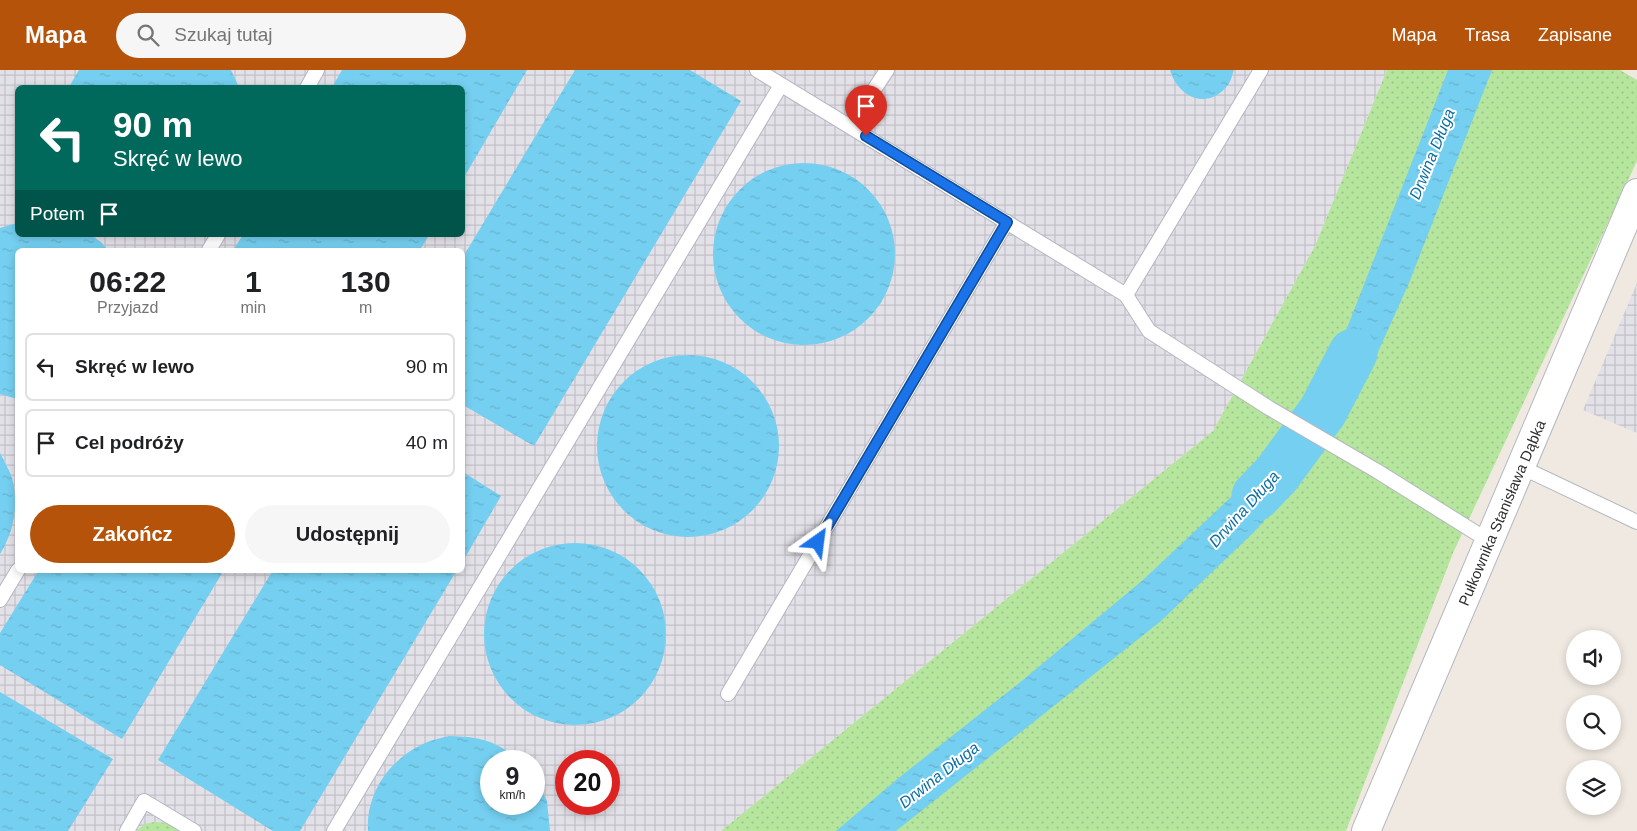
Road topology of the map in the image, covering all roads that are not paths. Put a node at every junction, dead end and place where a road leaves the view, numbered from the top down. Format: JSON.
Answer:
{"nodes":[{"id":1,"x":317,"y":70,"type":"edge"},
{"id":2,"x":757,"y":70,"type":"edge"},
{"id":3,"x":887,"y":70,"type":"edge"},
{"id":4,"x":1260,"y":70,"type":"edge"},
{"id":5,"x":309,"y":85,"type":"edge"},
{"id":6,"x":781,"y":85,"type":"junction"},
{"id":7,"x":850,"y":126,"type":"junction"},
{"id":8,"x":1637,"y":193,"type":"edge"},
{"id":9,"x":1007,"y":222,"type":"junction"},
{"id":10,"x":217,"y":237,"type":"edge"},
{"id":11,"x":210,"y":248,"type":"edge"},
{"id":12,"x":1126,"y":295,"type":"junction"},
{"id":13,"x":1521,"y":467,"type":"junction"},
{"id":14,"x":1637,"y":522,"type":"edge"},
{"id":15,"x":1489,"y":541,"type":"junction"},
{"id":16,"x":16,"y":573,"type":"edge"},
{"id":17,"x":0,"y":600,"type":"edge"},
{"id":18,"x":728,"y":694,"type":"dead end"},
{"id":19,"x":127,"y":831,"type":"edge"},
{"id":20,"x":194,"y":831,"type":"edge"},
{"id":21,"x":334,"y":831,"type":"edge"},
{"id":22,"x":1366,"y":831,"type":"edge"}],
"edges":[{"from":1,"to":5,"type":"lane"},
{"from":2,"to":6,"type":"lane"},
{"from":3,"to":7,"type":"lane"},
{"from":4,"to":12,"type":"lane"},
{"from":6,"to":7,"type":"lane"},
{"from":6,"to":21,"type":"lane"},
{"from":7,"to":9,"type":"lane"},
{"from":8,"to":13,"type":"street","name":"Pułkownika Stanisława Dąbka"},
{"from":9,"to":12,"type":"lane"},
{"from":9,"to":18,"type":"lane"},
{"from":10,"to":11,"type":"lane"},
{"from":12,"to":15,"type":"lane"},
{"from":13,"to":14,"type":"lane"},
{"from":13,"to":15,"type":"street","name":"Pułkownika Stanisława Dąbka"},
{"from":15,"to":22,"type":"street","name":"Pułkownika Stanisława Dąbka"},
{"from":16,"to":17,"type":"lane"},
{"from":19,"to":20,"type":"lane"}]}
